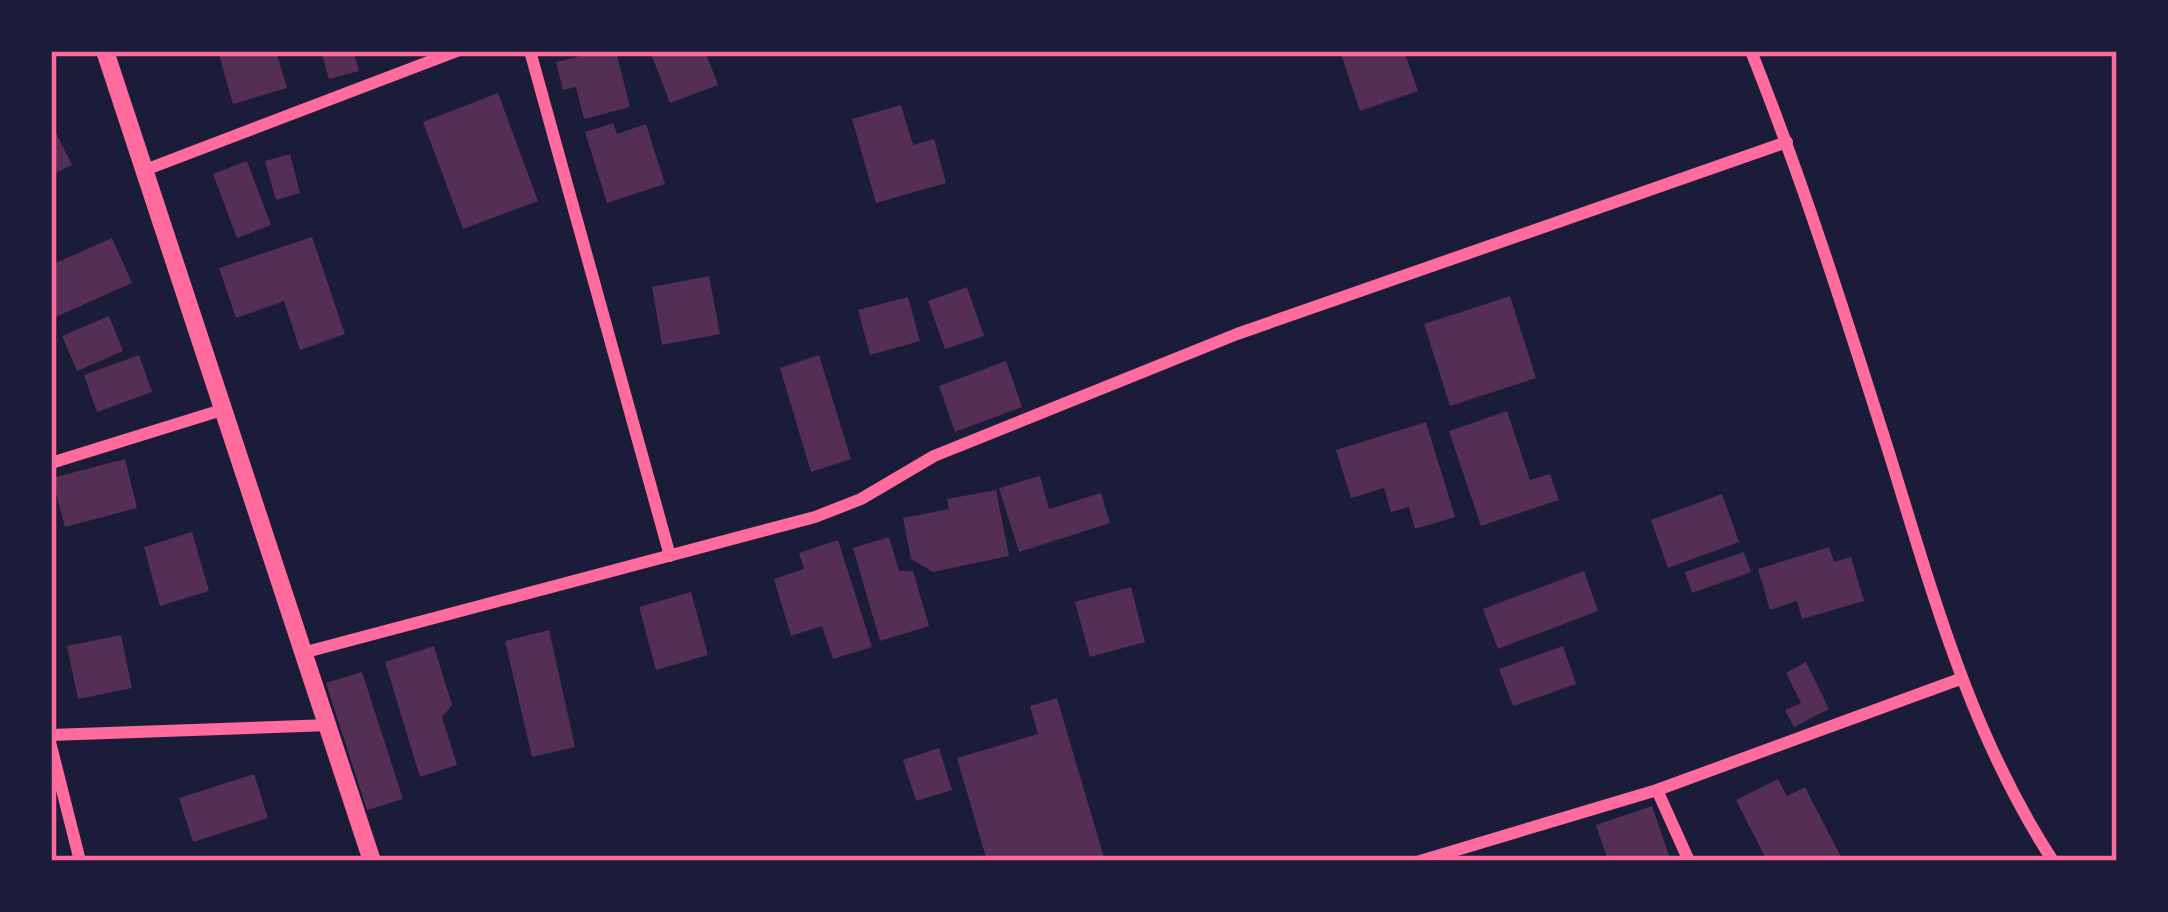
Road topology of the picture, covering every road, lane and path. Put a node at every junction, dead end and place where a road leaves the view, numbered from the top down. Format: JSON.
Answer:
{"nodes":[{"id":1,"x":105,"y":51,"type":"edge"},
{"id":2,"x":457,"y":51,"type":"edge"},
{"id":3,"x":530,"y":51,"type":"edge"},
{"id":4,"x":1750,"y":51,"type":"edge"},
{"id":5,"x":1786,"y":142,"type":"junction"},
{"id":6,"x":145,"y":170,"type":"junction"},
{"id":7,"x":225,"y":409,"type":"junction"},
{"id":8,"x":51,"y":464,"type":"edge"},
{"id":9,"x":670,"y":556,"type":"junction"},
{"id":10,"x":306,"y":652,"type":"junction"},
{"id":11,"x":1960,"y":680,"type":"junction"},
{"id":12,"x":330,"y":725,"type":"junction"},
{"id":13,"x":51,"y":735,"type":"edge"},
{"id":14,"x":51,"y":746,"type":"edge"},
{"id":15,"x":1657,"y":790,"type":"junction"},
{"id":16,"x":1426,"y":860,"type":"edge"},
{"id":17,"x":80,"y":861,"type":"edge"},
{"id":18,"x":372,"y":861,"type":"edge"},
{"id":19,"x":1689,"y":861,"type":"edge"},
{"id":20,"x":2053,"y":861,"type":"edge"}],
"edges":[{"from":1,"to":6,"type":"street"},
{"from":2,"to":6,"type":"street"},
{"from":3,"to":9,"type":"street"},
{"from":4,"to":5,"type":"street"},
{"from":5,"to":9,"type":"street"},
{"from":5,"to":11,"type":"street"},
{"from":6,"to":7,"type":"street"},
{"from":7,"to":8,"type":"street"},
{"from":7,"to":10,"type":"street"},
{"from":9,"to":10,"type":"street"},
{"from":10,"to":12,"type":"street"},
{"from":11,"to":15,"type":"street"},
{"from":11,"to":20,"type":"street"},
{"from":12,"to":13,"type":"street"},
{"from":12,"to":18,"type":"street"},
{"from":14,"to":17,"type":"street"},
{"from":15,"to":16,"type":"street"},
{"from":15,"to":19,"type":"street"}]}
